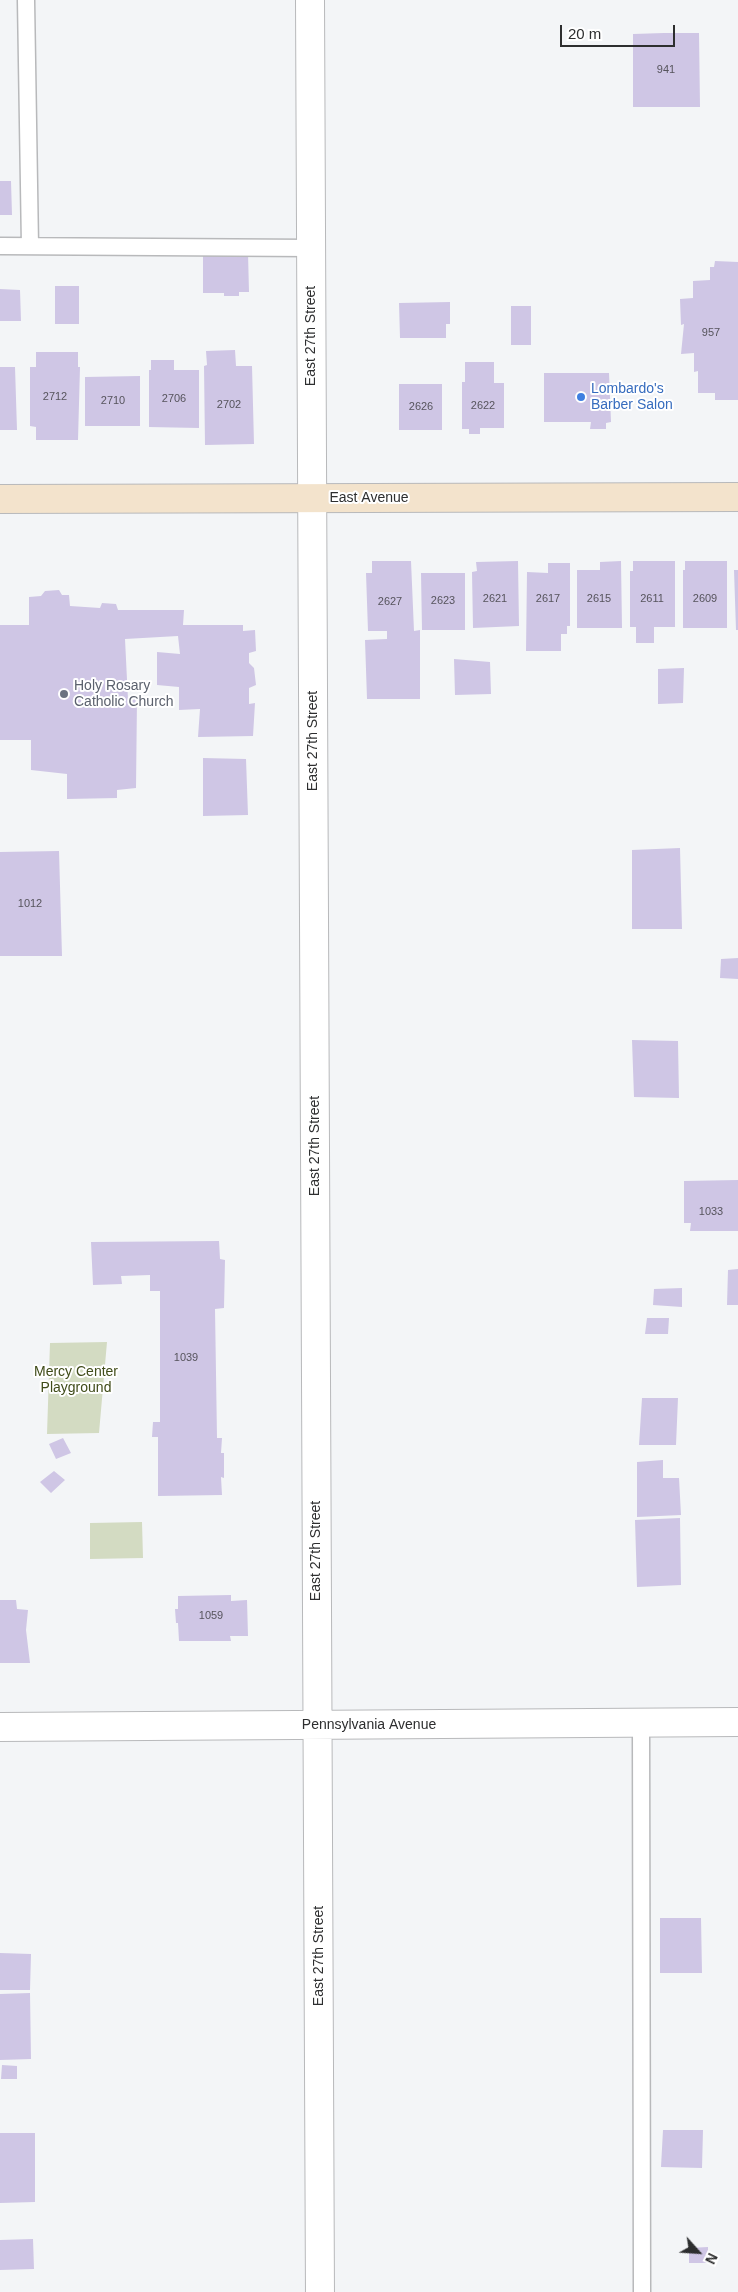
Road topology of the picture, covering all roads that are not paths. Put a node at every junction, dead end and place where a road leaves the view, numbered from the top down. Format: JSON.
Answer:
{"nodes":[{"id":1,"x":26,"y":0,"type":"edge"},
{"id":2,"x":310,"y":0,"type":"edge"},
{"id":3,"x":0,"y":246,"type":"edge"},
{"id":4,"x":30,"y":246,"type":"junction"},
{"id":5,"x":311,"y":248,"type":"junction"},
{"id":6,"x":738,"y":497,"type":"edge"},
{"id":7,"x":312,"y":498,"type":"junction"},
{"id":8,"x":0,"y":499,"type":"edge"},
{"id":9,"x":738,"y":1722,"type":"edge"},
{"id":10,"x":641,"y":1723,"type":"junction"},
{"id":11,"x":317,"y":1725,"type":"junction"},
{"id":12,"x":0,"y":1727,"type":"edge"},
{"id":13,"x":320,"y":2292,"type":"edge"},
{"id":14,"x":642,"y":2292,"type":"edge"}],
"edges":[{"from":1,"to":4,"type":"lane"},
{"from":2,"to":5,"type":"street","name":"East 27th Street"},
{"from":3,"to":4,"type":"lane"},
{"from":4,"to":5,"type":"lane"},
{"from":5,"to":7,"type":"street","name":"East 27th Street"},
{"from":6,"to":7,"type":"street","name":"East Avenue"},
{"from":7,"to":8,"type":"street","name":"East Avenue"},
{"from":7,"to":11,"type":"street","name":"East 27th Street"},
{"from":9,"to":10,"type":"street","name":"Pennsylvania Avenue"},
{"from":10,"to":11,"type":"street","name":"Pennsylvania Avenue"},
{"from":10,"to":14,"type":"lane"},
{"from":11,"to":12,"type":"street","name":"Pennsylvania Avenue"},
{"from":11,"to":13,"type":"street","name":"East 27th Street"}]}
